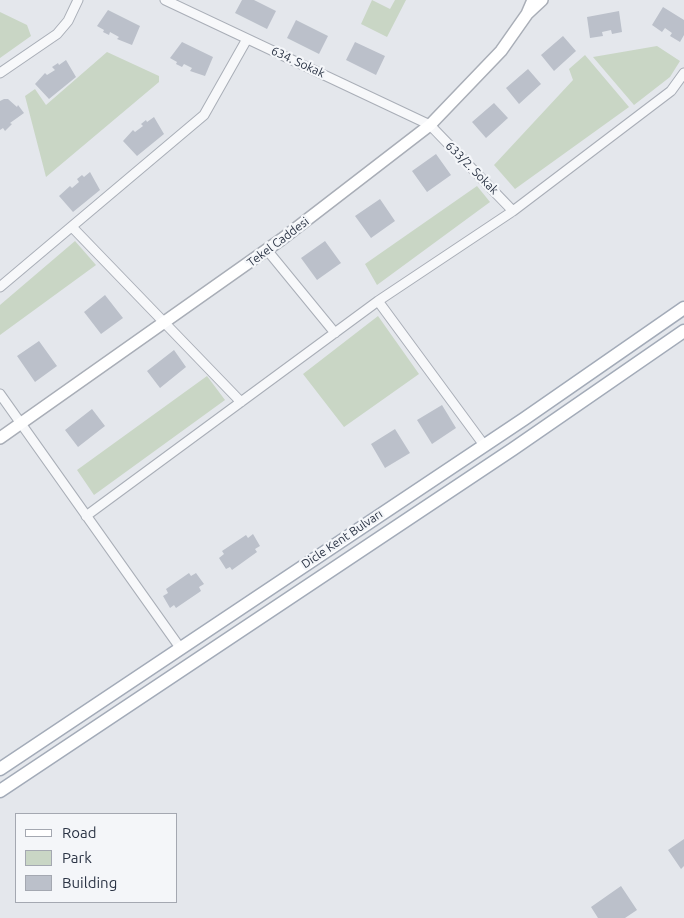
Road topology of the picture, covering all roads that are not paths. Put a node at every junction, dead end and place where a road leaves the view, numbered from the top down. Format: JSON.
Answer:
{"nodes":[{"id":1,"x":78,"y":0,"type":"edge"},
{"id":2,"x":165,"y":0,"type":"edge"},
{"id":3,"x":534,"y":0,"type":"edge"},
{"id":4,"x":542,"y":0,"type":"edge"},
{"id":5,"x":527,"y":14,"type":"junction"},
{"id":6,"x":247,"y":39,"type":"junction"},
{"id":7,"x":0,"y":73,"type":"edge"},
{"id":8,"x":684,"y":73,"type":"edge"},
{"id":9,"x":430,"y":125,"type":"junction"},
{"id":10,"x":513,"y":211,"type":"junction"},
{"id":11,"x":72,"y":227,"type":"junction"},
{"id":12,"x":267,"y":250,"type":"junction"},
{"id":13,"x":0,"y":288,"type":"edge"},
{"id":14,"x":378,"y":301,"type":"junction"},
{"id":15,"x":684,"y":308,"type":"edge"},
{"id":16,"x":165,"y":323,"type":"junction"},
{"id":17,"x":684,"y":331,"type":"edge"},
{"id":18,"x":335,"y":333,"type":"junction"},
{"id":19,"x":0,"y":394,"type":"edge"},
{"id":20,"x":242,"y":402,"type":"junction"},
{"id":21,"x":22,"y":424,"type":"junction"},
{"id":22,"x":0,"y":438,"type":"edge"},
{"id":23,"x":484,"y":445,"type":"junction"},
{"id":24,"x":86,"y":516,"type":"junction"},
{"id":25,"x":181,"y":649,"type":"junction"},
{"id":26,"x":0,"y":769,"type":"edge"},
{"id":27,"x":0,"y":791,"type":"edge"}],
"edges":[{"from":1,"to":7,"type":"street"},
{"from":2,"to":6,"type":"street","name":"634. Sokak"},
{"from":3,"to":5,"type":"street"},
{"from":4,"to":5,"type":"street"},
{"from":5,"to":9,"type":"street","name":"Tekel Caddesi"},
{"from":6,"to":9,"type":"street","name":"634. Sokak"},
{"from":6,"to":11,"type":"street"},
{"from":8,"to":10,"type":"street"},
{"from":9,"to":10,"type":"street","name":"633/2. Sokak"},
{"from":9,"to":12,"type":"street","name":"Tekel Caddesi"},
{"from":10,"to":14,"type":"street"},
{"from":11,"to":13,"type":"street"},
{"from":11,"to":16,"type":"street"},
{"from":12,"to":16,"type":"street","name":"Tekel Caddesi"},
{"from":12,"to":18,"type":"street"},
{"from":14,"to":18,"type":"street"},
{"from":14,"to":23,"type":"street"},
{"from":15,"to":23,"type":"main road","name":"Dicle Kent Bulvarı"},
{"from":16,"to":20,"type":"street"},
{"from":16,"to":21,"type":"street","name":"Tekel Caddesi"},
{"from":17,"to":27,"type":"main road","name":"Dicle Kent Bulvarı"},
{"from":18,"to":20,"type":"street"},
{"from":19,"to":21,"type":"street"},
{"from":20,"to":24,"type":"street"},
{"from":21,"to":22,"type":"street","name":"Tekel Caddesi"},
{"from":21,"to":24,"type":"street"},
{"from":23,"to":25,"type":"main road","name":"Dicle Kent Bulvarı"},
{"from":24,"to":25,"type":"street"},
{"from":25,"to":26,"type":"main road","name":"Dicle Kent Bulvarı"}]}
